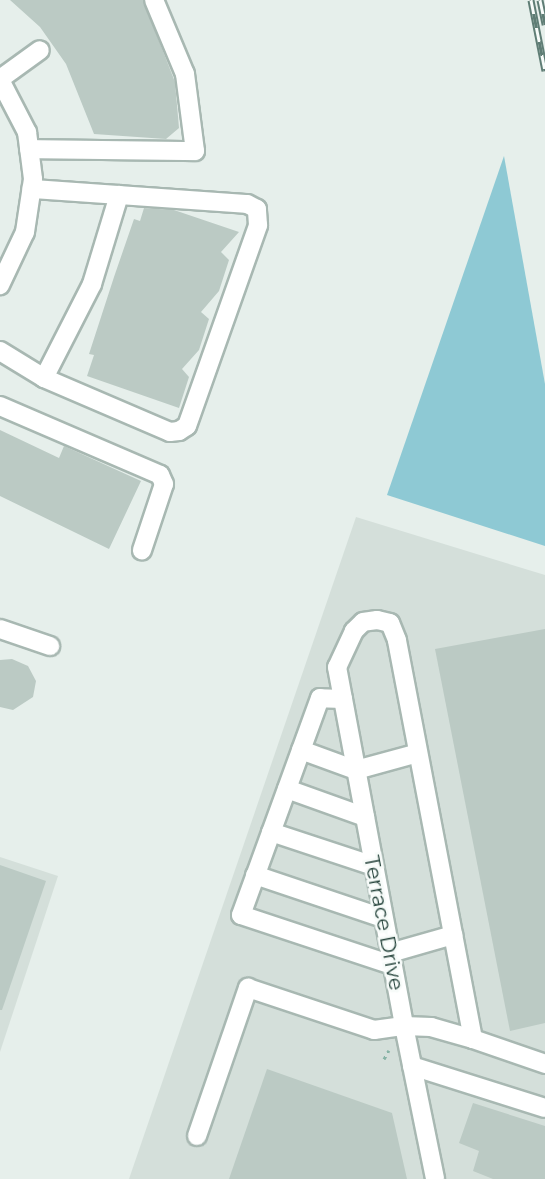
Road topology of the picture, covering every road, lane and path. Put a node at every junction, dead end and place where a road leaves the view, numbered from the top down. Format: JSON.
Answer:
{"nodes":[{"id":1,"x":154,"y":0,"type":"edge"},
{"id":2,"x":40,"y":50,"type":"dead end"},
{"id":3,"x":0,"y":79,"type":"edge"},
{"id":4,"x":29,"y":149,"type":"junction"},
{"id":5,"x":32,"y":189,"type":"junction"},
{"id":6,"x":119,"y":195,"type":"junction"},
{"id":7,"x":0,"y":285,"type":"edge"},
{"id":8,"x":0,"y":351,"type":"edge"},
{"id":9,"x":44,"y":378,"type":"junction"},
{"id":10,"x":0,"y":406,"type":"edge"},
{"id":11,"x":142,"y":550,"type":"dead end"},
{"id":12,"x":0,"y":629,"type":"edge"},
{"id":13,"x":50,"y":646,"type":"dead end"},
{"id":14,"x":343,"y":699,"type":"junction"},
{"id":15,"x":301,"y":750,"type":"junction"},
{"id":16,"x":418,"y":753,"type":"junction"},
{"id":17,"x":356,"y":770,"type":"junction"},
{"id":18,"x":287,"y":789,"type":"junction"},
{"id":19,"x":365,"y":817,"type":"junction"},
{"id":20,"x":271,"y":832,"type":"junction"},
{"id":21,"x":374,"y":866,"type":"junction"},
{"id":22,"x":255,"y":875,"type":"junction"},
{"id":23,"x":384,"y":918,"type":"junction"},
{"id":24,"x":453,"y":935,"type":"junction"},
{"id":25,"x":391,"y":959,"type":"junction"},
{"id":26,"x":404,"y":1026,"type":"junction"},
{"id":27,"x":472,"y":1039,"type":"junction"},
{"id":28,"x":389,"y":1050,"type":"dead end"},
{"id":29,"x":384,"y":1059,"type":"dead end"},
{"id":30,"x":545,"y":1064,"type":"edge"},
{"id":31,"x":412,"y":1066,"type":"junction"},
{"id":32,"x":545,"y":1108,"type":"edge"},
{"id":33,"x":197,"y":1136,"type":"dead end"},
{"id":34,"x":435,"y":1179,"type":"edge"}],
"edges":[{"from":1,"to":4,"type":"street"},
{"from":2,"to":3,"type":"street"},
{"from":3,"to":4,"type":"street"},
{"from":4,"to":5,"type":"street"},
{"from":5,"to":6,"type":"street"},
{"from":5,"to":7,"type":"street"},
{"from":6,"to":9,"type":"street"},
{"from":6,"to":9,"type":"street"},
{"from":8,"to":9,"type":"street"},
{"from":10,"to":11,"type":"street"},
{"from":12,"to":13,"type":"street"},
{"from":14,"to":15,"type":"street"},
{"from":14,"to":16,"type":"street","name":"Terrace Drive"},
{"from":14,"to":17,"type":"street","name":"Terrace Drive"},
{"from":15,"to":17,"type":"street"},
{"from":15,"to":18,"type":"street"},
{"from":16,"to":17,"type":"street"},
{"from":16,"to":24,"type":"street"},
{"from":17,"to":19,"type":"street","name":"Terrace Drive"},
{"from":18,"to":19,"type":"street"},
{"from":18,"to":20,"type":"street"},
{"from":19,"to":21,"type":"street","name":"Terrace Drive"},
{"from":20,"to":21,"type":"street"},
{"from":20,"to":22,"type":"street"},
{"from":21,"to":23,"type":"street","name":"Terrace Drive"},
{"from":22,"to":23,"type":"street"},
{"from":22,"to":25,"type":"street"},
{"from":23,"to":25,"type":"street","name":"Terrace Drive"},
{"from":24,"to":25,"type":"street"},
{"from":24,"to":27,"type":"street"},
{"from":25,"to":26,"type":"street","name":"Terrace Drive"},
{"from":26,"to":27,"type":"street"},
{"from":26,"to":31,"type":"street","name":"Terrace Drive"},
{"from":26,"to":33,"type":"street"},
{"from":27,"to":30,"type":"street"},
{"from":28,"to":29,"type":"path"},
{"from":31,"to":32,"type":"street"},
{"from":31,"to":34,"type":"street","name":"Terrace Drive"}]}
